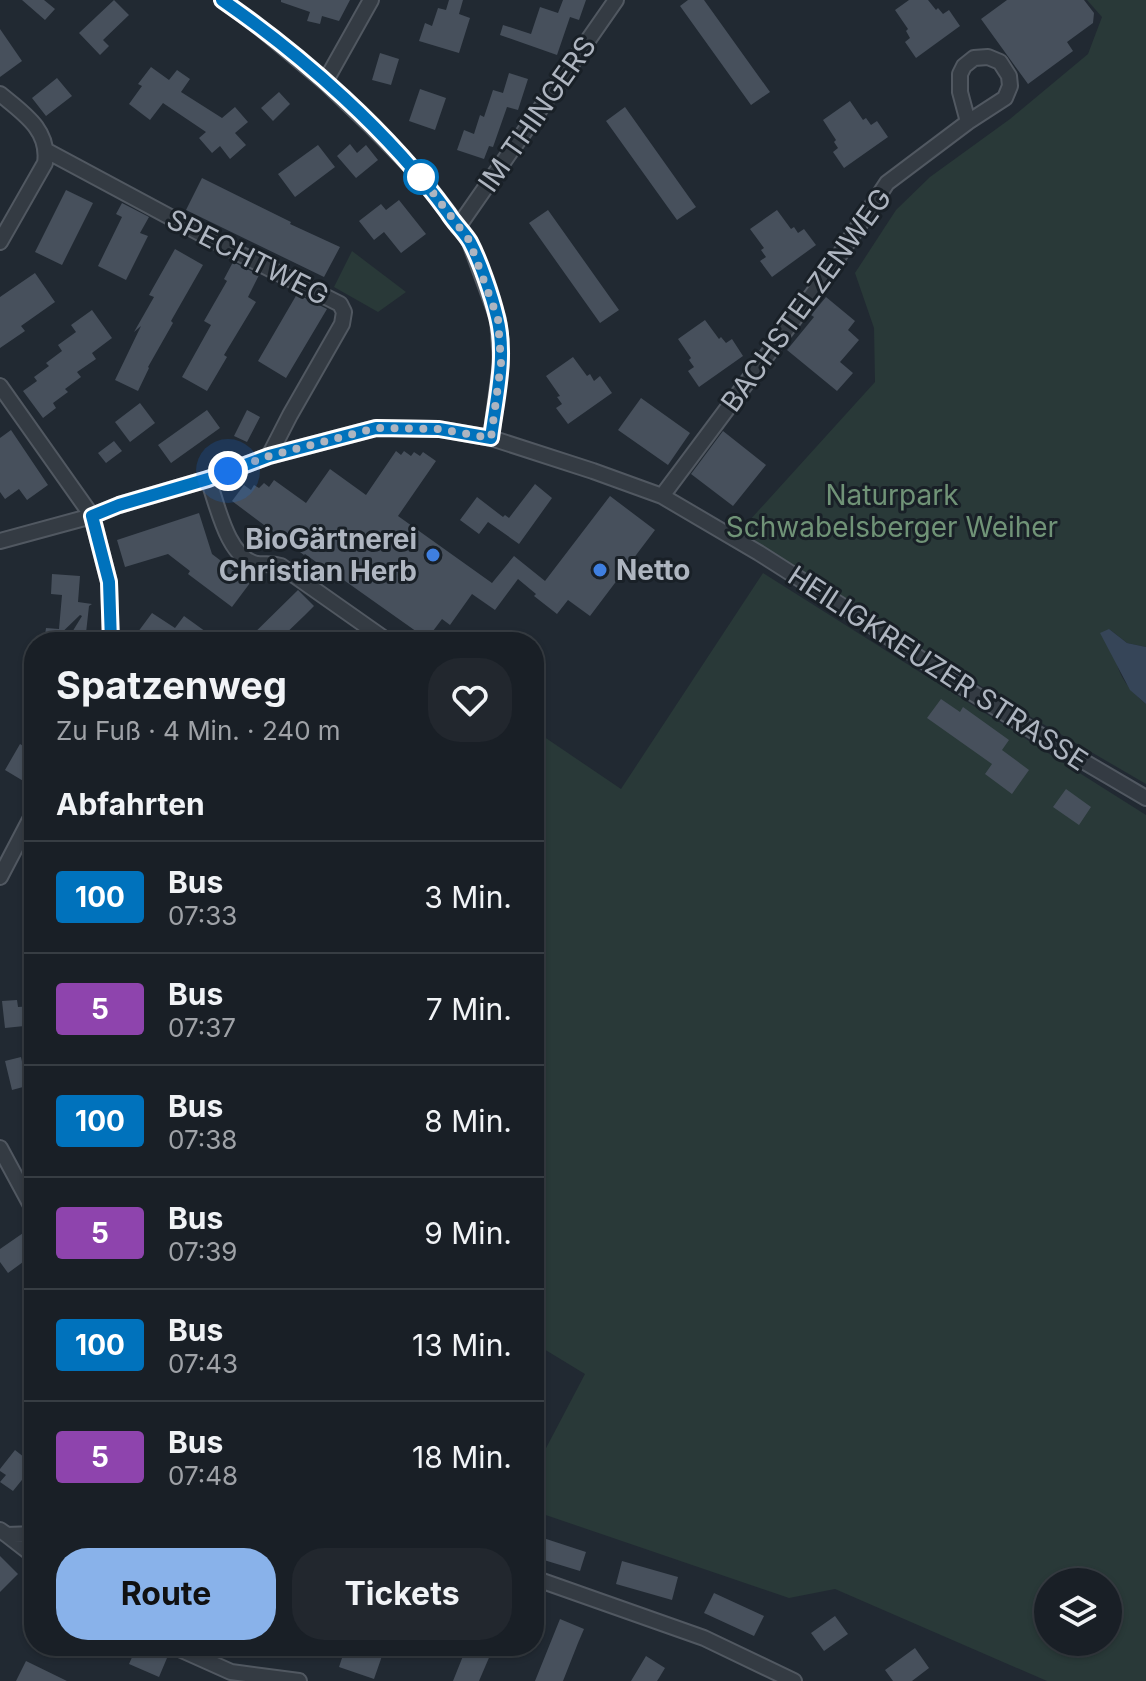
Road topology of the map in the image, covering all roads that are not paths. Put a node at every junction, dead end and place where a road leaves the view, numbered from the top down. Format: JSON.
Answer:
{"nodes":[{"id":1,"x":222,"y":0,"type":"edge"},
{"id":2,"x":371,"y":0,"type":"edge"},
{"id":3,"x":616,"y":0,"type":"edge"},
{"id":4,"x":325,"y":82,"type":"junction"},
{"id":5,"x":0,"y":94,"type":"edge"},
{"id":6,"x":968,"y":122,"type":"junction"},
{"id":7,"x":47,"y":151,"type":"junction"},
{"id":8,"x":458,"y":227,"type":"junction"},
{"id":9,"x":0,"y":242,"type":"edge"},
{"id":10,"x":0,"y":386,"type":"edge"},
{"id":11,"x":491,"y":438,"type":"junction"},
{"id":12,"x":269,"y":456,"type":"junction"},
{"id":13,"x":208,"y":479,"type":"junction"},
{"id":14,"x":662,"y":496,"type":"junction"},
{"id":15,"x":92,"y":516,"type":"junction"},
{"id":16,"x":0,"y":541,"type":"edge"},
{"id":17,"x":111,"y":632,"type":"edge"},
{"id":18,"x":375,"y":632,"type":"edge"},
{"id":19,"x":1146,"y":798,"type":"edge"},
{"id":20,"x":24,"y":831,"type":"edge"},
{"id":21,"x":0,"y":877,"type":"edge"},
{"id":22,"x":0,"y":1148,"type":"edge"},
{"id":23,"x":24,"y":1192,"type":"edge"},
{"id":24,"x":4,"y":1533,"type":"edge"},
{"id":25,"x":24,"y":1534,"type":"edge"},
{"id":26,"x":24,"y":1548,"type":"edge"},
{"id":27,"x":544,"y":1582,"type":"edge"},
{"id":28,"x":195,"y":1656,"type":"edge"},
{"id":29,"x":299,"y":1681,"type":"edge"},
{"id":30,"x":794,"y":1681,"type":"edge"}],
"edges":[{"from":1,"to":4,"type":"street"},
{"from":2,"to":4,"type":"street"},
{"from":3,"to":8,"type":"street","name":"IM THINGERS"},
{"from":4,"to":8,"type":"street"},
{"from":5,"to":7,"type":"street"},
{"from":6,"to":6,"type":"street","name":"BACHSTELZENWEG"},
{"from":6,"to":14,"type":"street","name":"BACHSTELZENWEG"},
{"from":7,"to":9,"type":"street"},
{"from":7,"to":12,"type":"street","name":"SPECHTWEG"},
{"from":8,"to":11,"type":"street"},
{"from":10,"to":15,"type":"street"},
{"from":11,"to":12,"type":"street","name":"HEILIGKREUZER STRASSE"},
{"from":11,"to":14,"type":"street","name":"HEILIGKREUZER STRASSE"},
{"from":12,"to":13,"type":"street","name":"HEILIGKREUZER STRASSE"},
{"from":13,"to":15,"type":"street","name":"HEILIGKREUZER STRASSE"},
{"from":13,"to":18,"type":"street"},
{"from":14,"to":19,"type":"street","name":"HEILIGKREUZER STRASSE"},
{"from":15,"to":16,"type":"street","name":"HEILIGKREUZER STRASSE"},
{"from":15,"to":17,"type":"street"},
{"from":20,"to":21,"type":"street"},
{"from":22,"to":23,"type":"street"},
{"from":24,"to":25,"type":"street"},
{"from":24,"to":26,"type":"street"},
{"from":27,"to":30,"type":"street"},
{"from":28,"to":29,"type":"street"}]}
